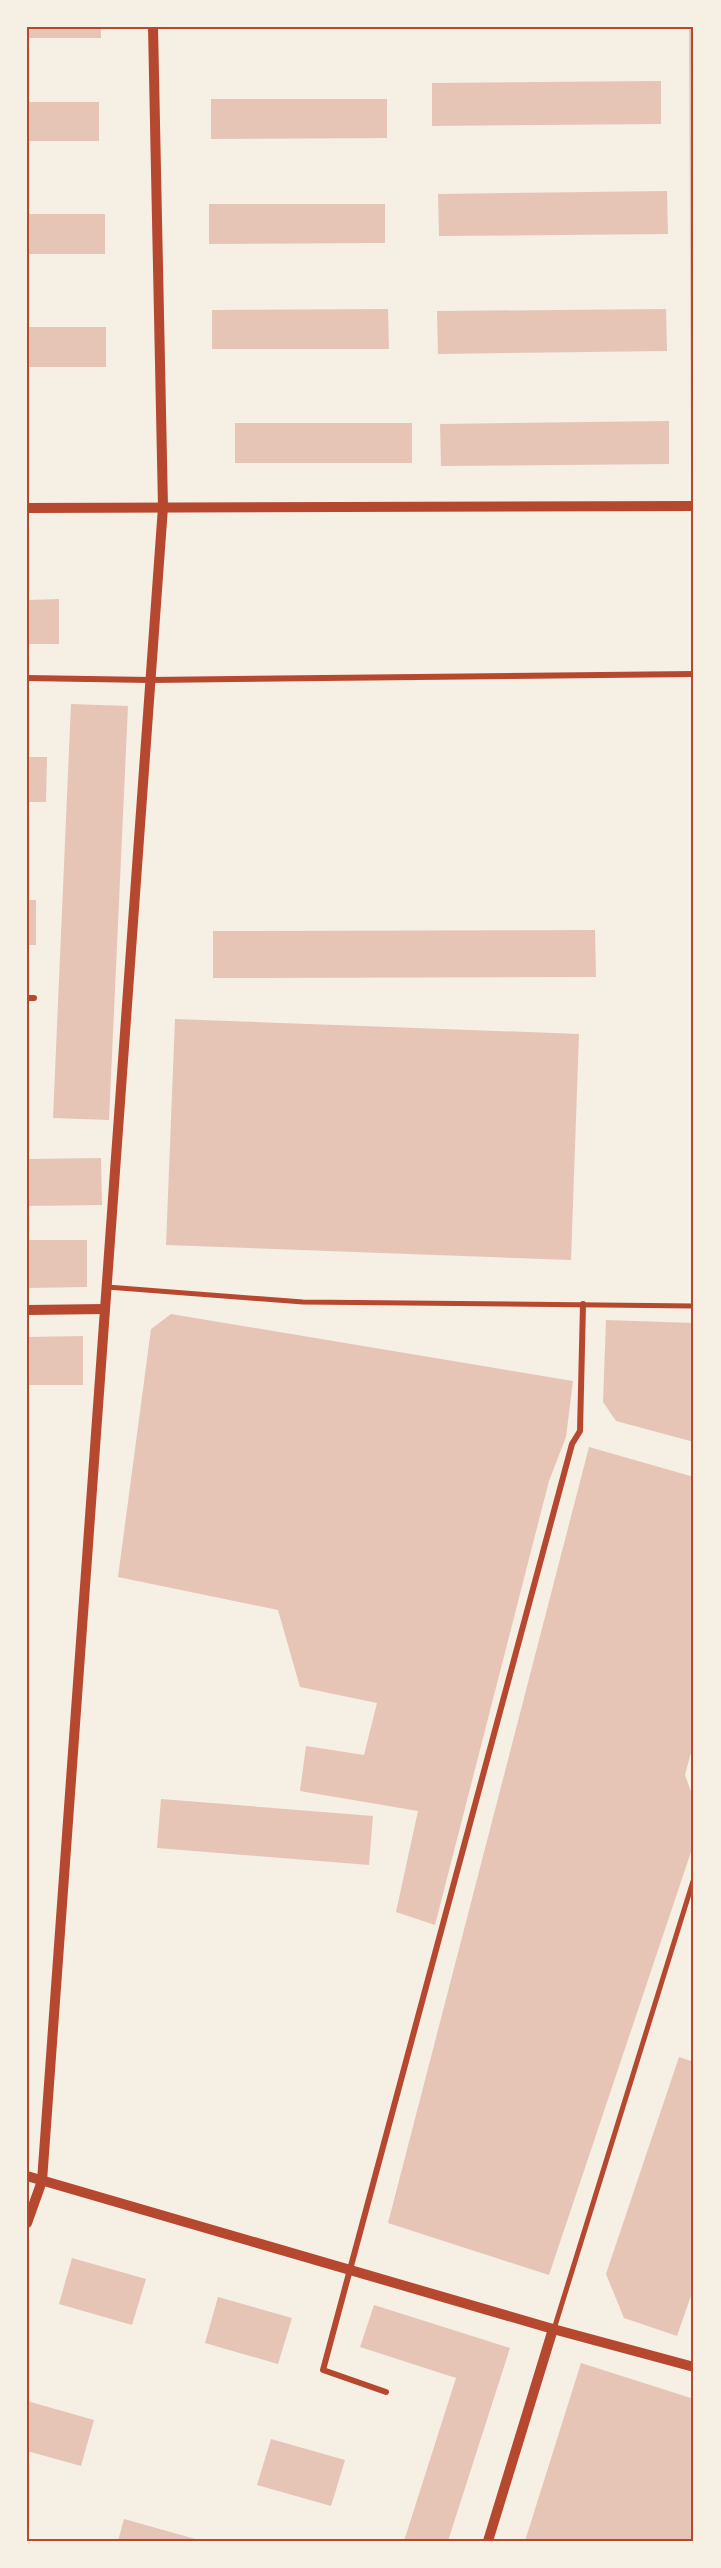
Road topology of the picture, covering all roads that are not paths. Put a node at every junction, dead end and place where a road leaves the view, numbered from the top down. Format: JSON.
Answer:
{"nodes":[{"id":1,"x":153,"y":27,"type":"edge"},
{"id":2,"x":694,"y":506,"type":"edge"},
{"id":3,"x":163,"y":507,"type":"junction"},
{"id":4,"x":27,"y":508,"type":"edge"},
{"id":5,"x":694,"y":674,"type":"edge"},
{"id":6,"x":27,"y":678,"type":"edge"},
{"id":7,"x":150,"y":680,"type":"junction"},
{"id":8,"x":106,"y":1287,"type":"junction"},
{"id":9,"x":583,"y":1304,"type":"junction"},
{"id":10,"x":694,"y":1306,"type":"edge"},
{"id":11,"x":105,"y":1309,"type":"junction"},
{"id":12,"x":27,"y":1310,"type":"edge"},
{"id":13,"x":694,"y":1878,"type":"edge"},
{"id":14,"x":27,"y":2176,"type":"edge"},
{"id":15,"x":42,"y":2181,"type":"junction"},
{"id":16,"x":27,"y":2223,"type":"edge"},
{"id":17,"x":352,"y":2270,"type":"junction"},
{"id":18,"x":553,"y":2329,"type":"junction"},
{"id":19,"x":694,"y":2367,"type":"edge"},
{"id":20,"x":387,"y":2392,"type":"dead end"},
{"id":21,"x":488,"y":2541,"type":"edge"}],
"edges":[{"from":1,"to":3,"type":"street"},
{"from":2,"to":3,"type":"street"},
{"from":3,"to":4,"type":"street"},
{"from":3,"to":7,"type":"street"},
{"from":5,"to":7,"type":"street"},
{"from":6,"to":7,"type":"street"},
{"from":7,"to":8,"type":"street"},
{"from":8,"to":9,"type":"street"},
{"from":8,"to":11,"type":"street"},
{"from":9,"to":10,"type":"street"},
{"from":9,"to":17,"type":"street"},
{"from":11,"to":12,"type":"street"},
{"from":11,"to":15,"type":"street"},
{"from":13,"to":18,"type":"street"},
{"from":14,"to":15,"type":"street"},
{"from":15,"to":16,"type":"street"},
{"from":15,"to":17,"type":"street"},
{"from":17,"to":18,"type":"street"},
{"from":17,"to":20,"type":"street"},
{"from":18,"to":19,"type":"street"},
{"from":18,"to":21,"type":"street"}]}
